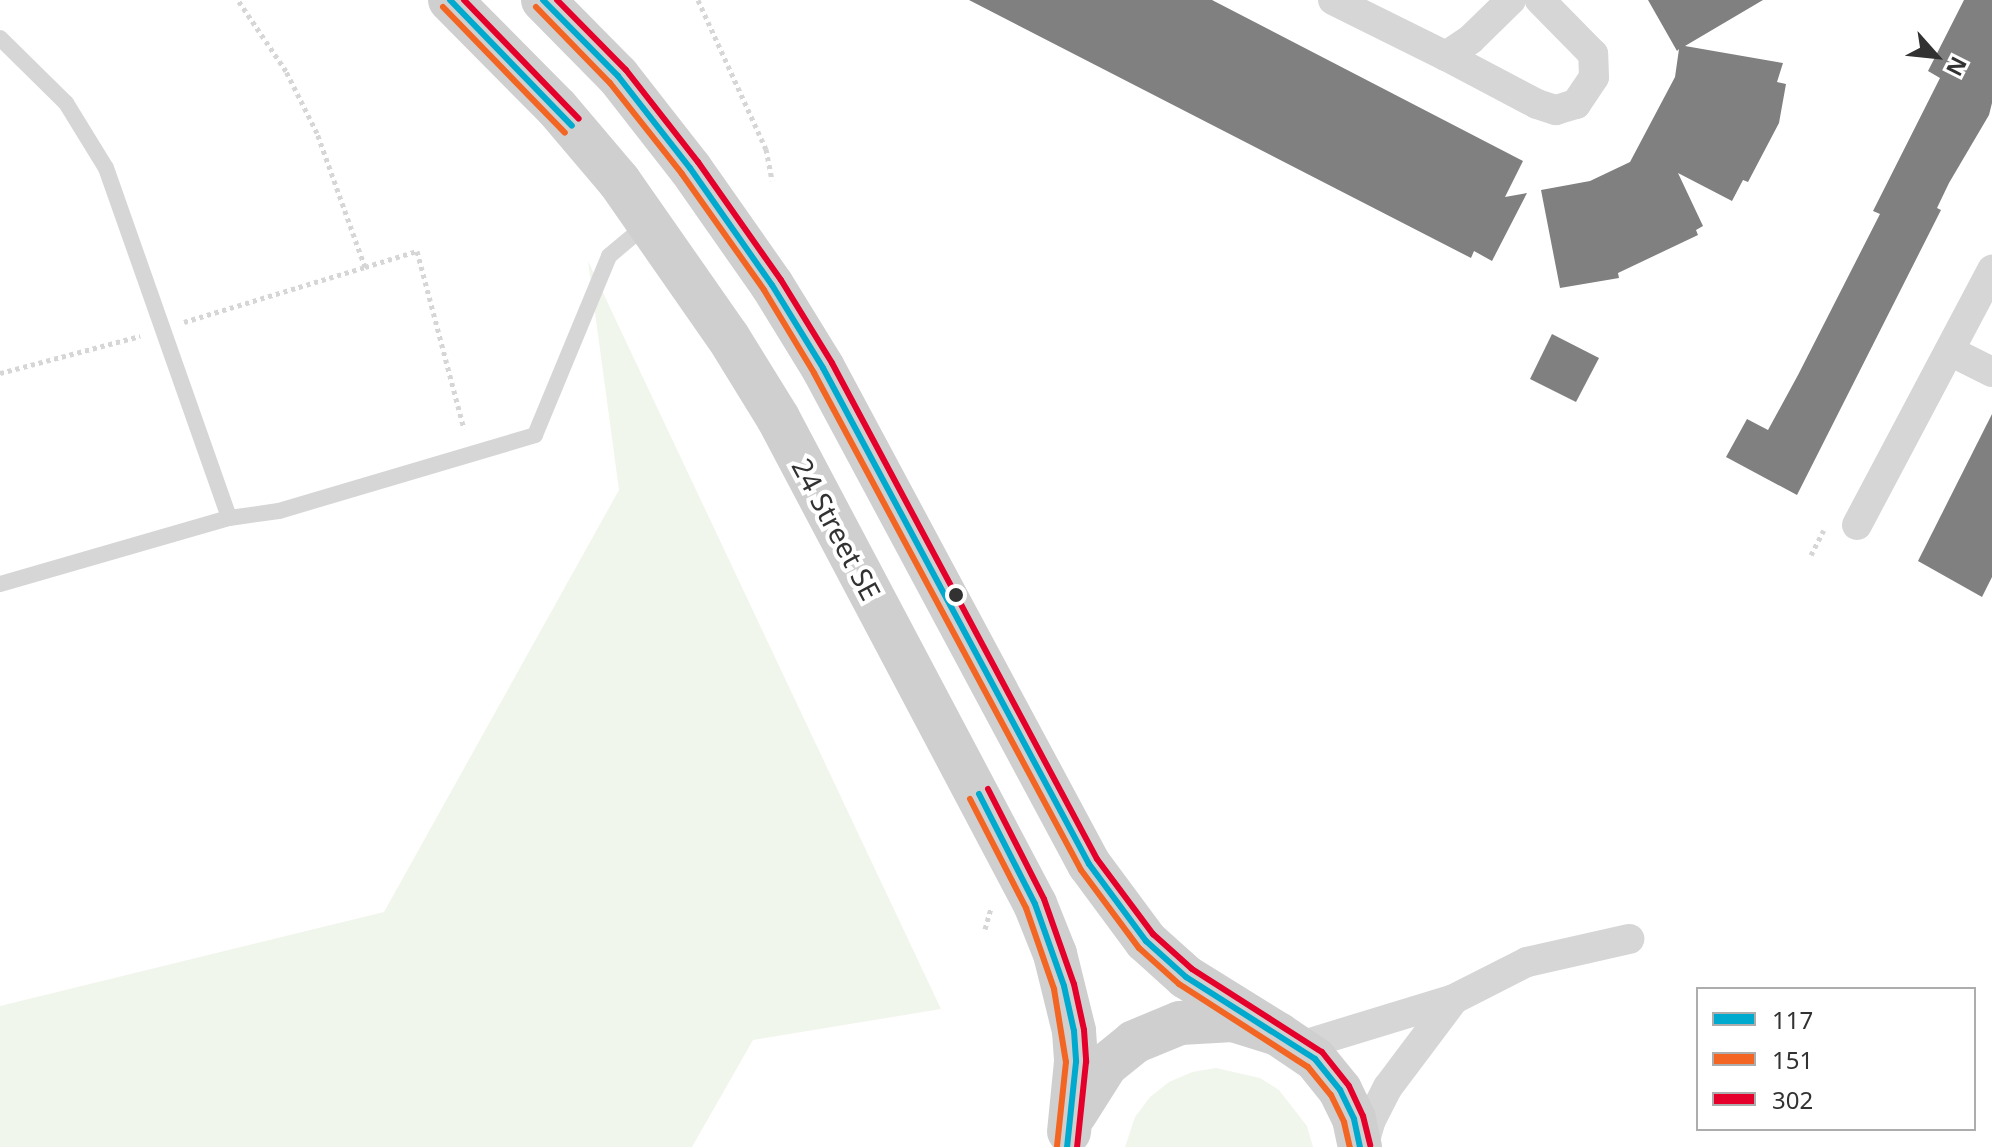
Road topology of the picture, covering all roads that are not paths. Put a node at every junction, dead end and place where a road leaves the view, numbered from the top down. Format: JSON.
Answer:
{"nodes":[{"id":1,"x":450,"y":0,"type":"edge"},
{"id":2,"x":543,"y":0,"type":"edge"},
{"id":3,"x":1333,"y":0,"type":"edge"},
{"id":4,"x":1511,"y":0,"type":"edge"},
{"id":5,"x":1540,"y":0,"type":"edge"},
{"id":6,"x":0,"y":38,"type":"edge"},
{"id":7,"x":1446,"y":56,"type":"junction"},
{"id":8,"x":650,"y":221,"type":"junction"},
{"id":9,"x":1992,"y":270,"type":"edge"},
{"id":10,"x":1950,"y":351,"type":"junction"},
{"id":11,"x":1992,"y":372,"type":"edge"},
{"id":12,"x":229,"y":518,"type":"junction"},
{"id":13,"x":1857,"y":525,"type":"dead end"},
{"id":14,"x":0,"y":584,"type":"edge"},
{"id":15,"x":1629,"y":939,"type":"dead end"},
{"id":16,"x":1454,"y":999,"type":"junction"},
{"id":17,"x":1288,"y":1040,"type":"junction"},
{"id":18,"x":1068,"y":1140,"type":"edge"},
{"id":19,"x":1361,"y":1147,"type":"edge"}],
"edges":[{"from":1,"to":8,"type":"main road","name":"24 Street SE"},
{"from":2,"to":17,"type":"main road"},
{"from":3,"to":7,"type":"street"},
{"from":4,"to":7,"type":"street"},
{"from":5,"to":7,"type":"street"},
{"from":6,"to":12,"type":"lane"},
{"from":8,"to":12,"type":"lane"},
{"from":8,"to":18,"type":"main road","name":"24 Street SE"},
{"from":9,"to":10,"type":"street"},
{"from":10,"to":11,"type":"street"},
{"from":10,"to":13,"type":"street"},
{"from":12,"to":14,"type":"lane"},
{"from":15,"to":16,"type":"street"},
{"from":16,"to":17,"type":"street"},
{"from":16,"to":19,"type":"street"},
{"from":17,"to":18,"type":"main road"},
{"from":17,"to":19,"type":"main road"}]}
